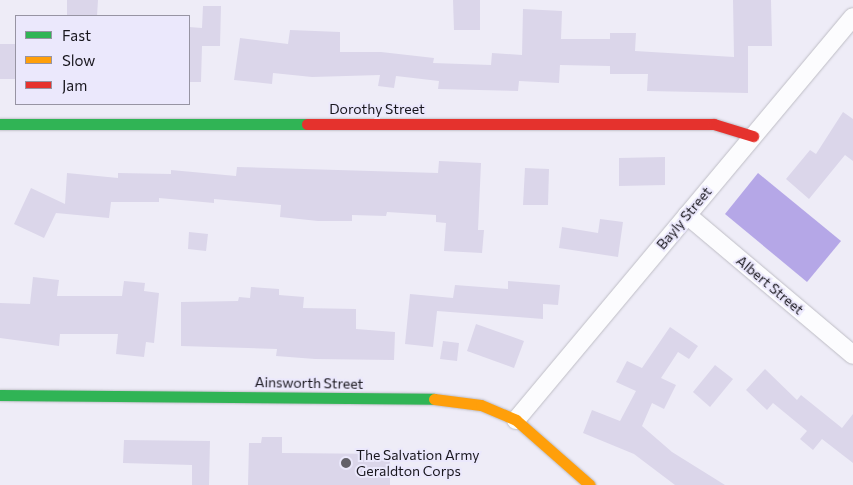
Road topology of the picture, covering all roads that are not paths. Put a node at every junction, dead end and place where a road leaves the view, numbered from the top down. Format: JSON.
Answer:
{"nodes":[{"id":1,"x":853,"y":17,"type":"edge"},
{"id":2,"x":0,"y":124,"type":"edge"},
{"id":3,"x":753,"y":136,"type":"junction"},
{"id":4,"x":687,"y":215,"type":"junction"},
{"id":5,"x":853,"y":355,"type":"edge"},
{"id":6,"x":0,"y":396,"type":"edge"},
{"id":7,"x":516,"y":420,"type":"junction"},
{"id":8,"x":590,"y":485,"type":"edge"}],
"edges":[{"from":1,"to":3,"type":"street","name":"Bayly Street"},
{"from":2,"to":3,"type":"street","name":"Dorothy Street"},
{"from":3,"to":4,"type":"street","name":"Bayly Street"},
{"from":4,"to":5,"type":"street","name":"Albert Street"},
{"from":4,"to":7,"type":"street","name":"Bayly Street"},
{"from":6,"to":7,"type":"street","name":"Ainsworth Street"},
{"from":7,"to":8,"type":"street","name":"Ainsworth Street"}]}
